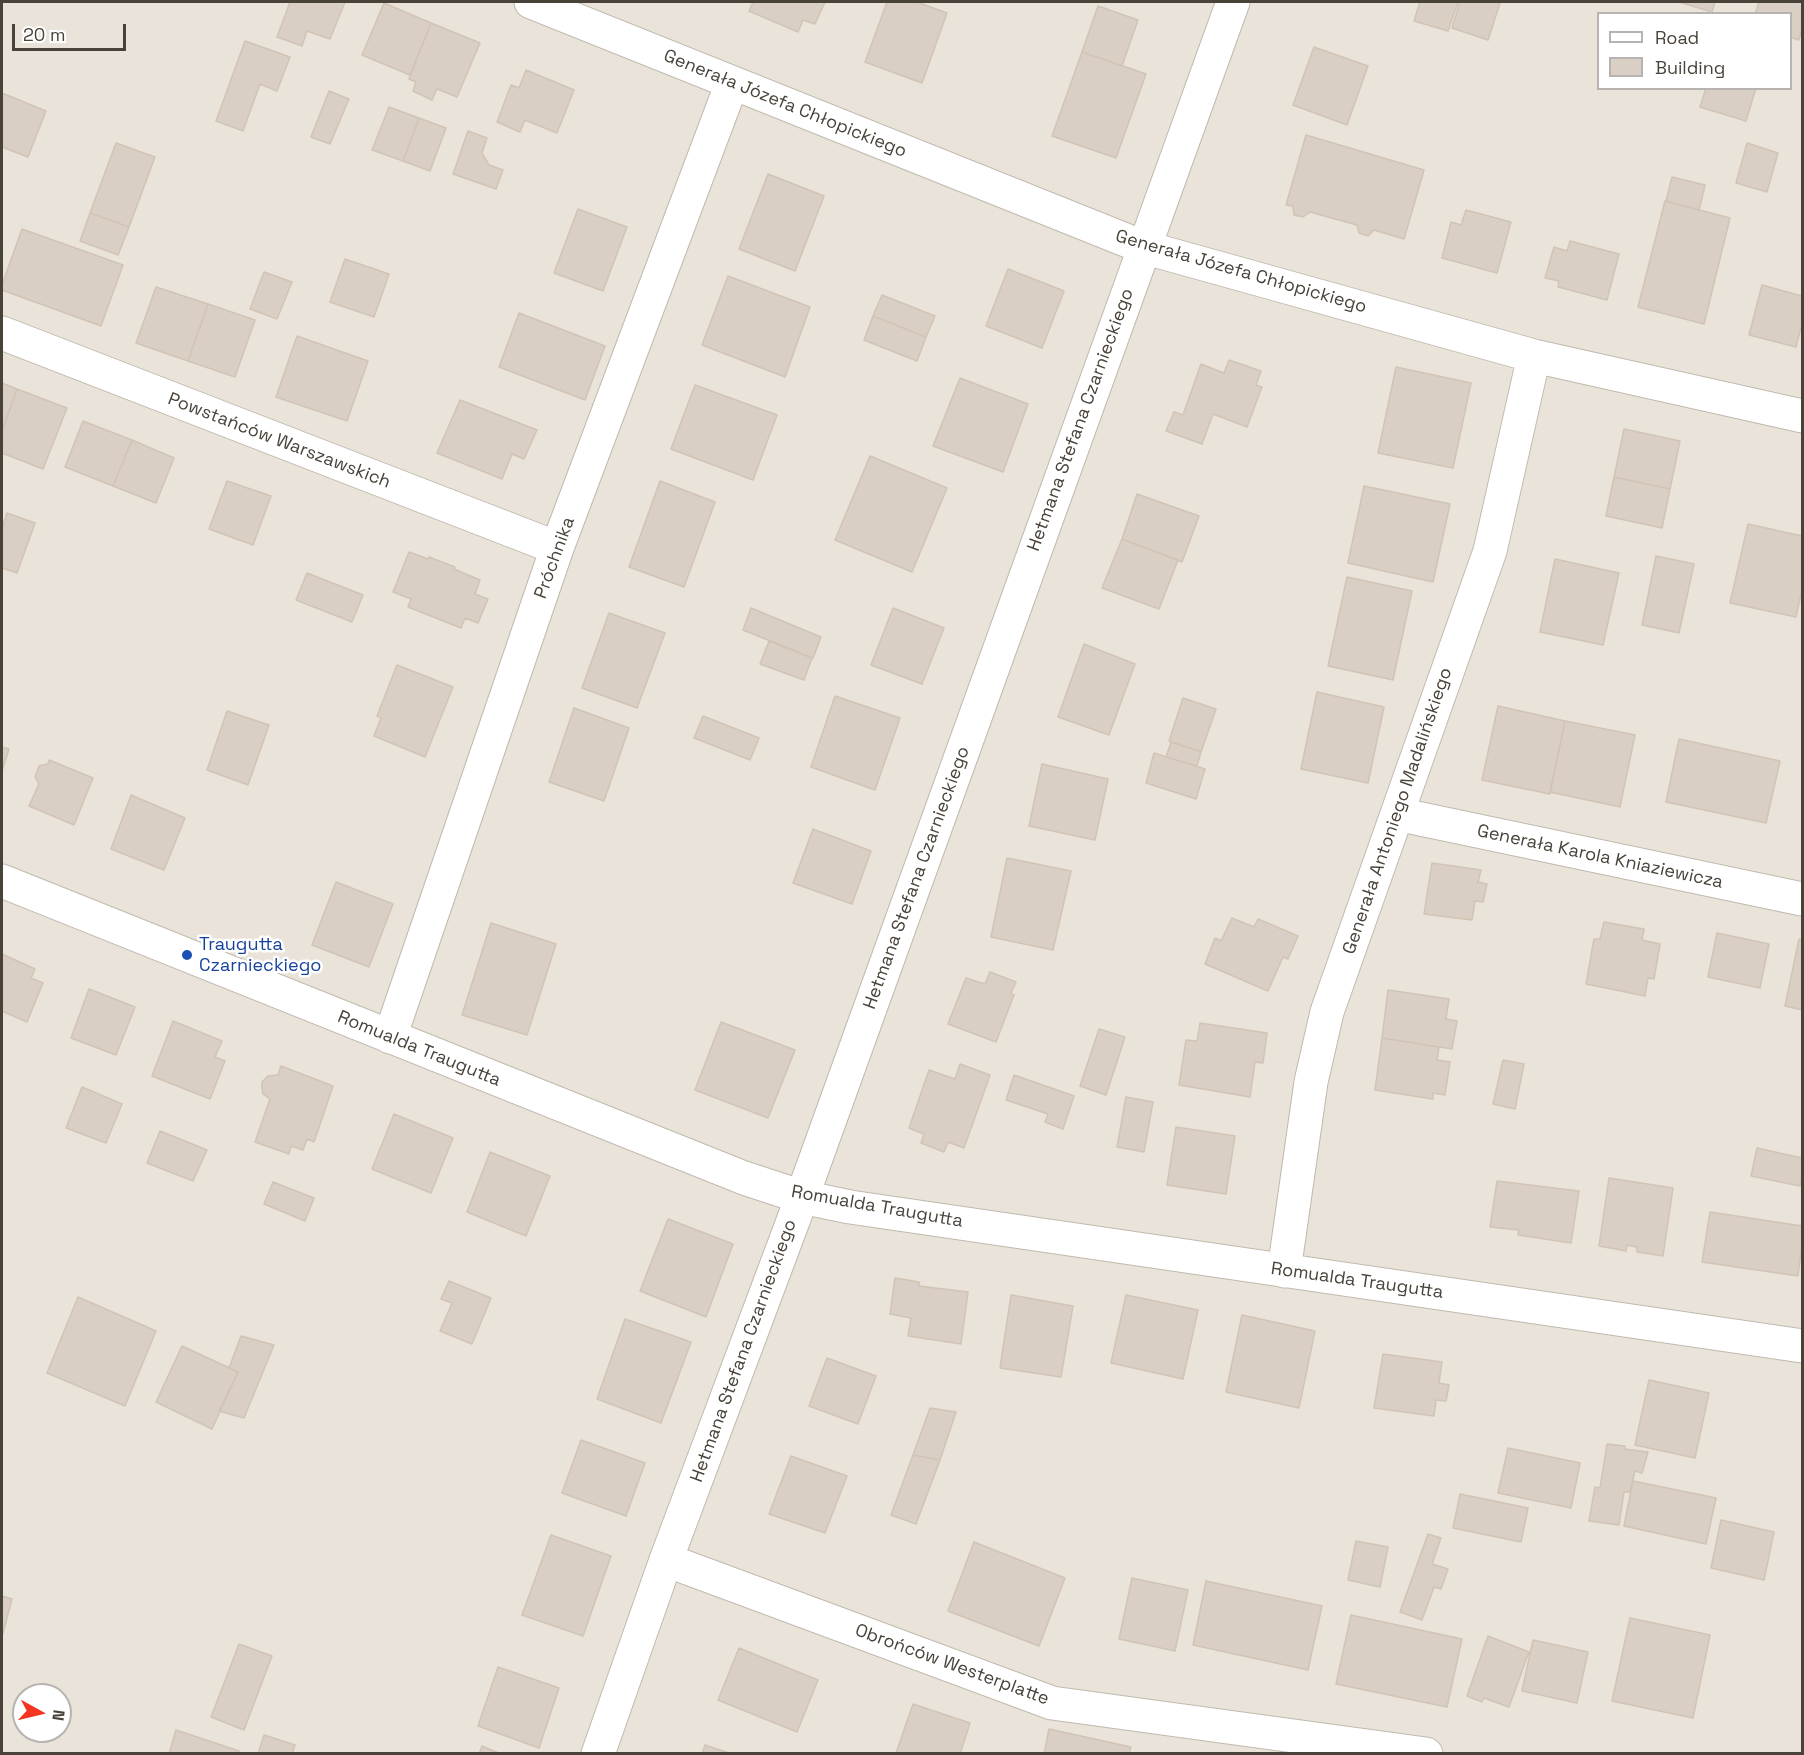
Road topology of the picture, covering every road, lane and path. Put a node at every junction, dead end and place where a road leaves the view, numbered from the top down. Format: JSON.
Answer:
{"nodes":[{"id":1,"x":531,"y":2,"type":"edge"},
{"id":2,"x":1233,"y":2,"type":"edge"},
{"id":3,"x":732,"y":83,"type":"junction"},
{"id":4,"x":1143,"y":247,"type":"junction"},
{"id":5,"x":2,"y":333,"type":"edge"},
{"id":6,"x":1534,"y":356,"type":"junction"},
{"id":7,"x":1803,"y":416,"type":"edge"},
{"id":8,"x":557,"y":548,"type":"junction"},
{"id":9,"x":1397,"y":814,"type":"junction"},
{"id":10,"x":2,"y":881,"type":"edge"},
{"id":11,"x":1803,"y":899,"type":"edge"},
{"id":12,"x":390,"y":1037,"type":"junction"},
{"id":13,"x":802,"y":1197,"type":"junction"},
{"id":14,"x":1284,"y":1271,"type":"junction"},
{"id":15,"x":1803,"y":1346,"type":"edge"},
{"id":16,"x":666,"y":1560,"type":"junction"},
{"id":17,"x":598,"y":1754,"type":"edge"},
{"id":18,"x":1426,"y":1754,"type":"edge"}],
"edges":[{"from":1,"to":3,"type":"street","name":"Generała Józefa Chłopickiego"},
{"from":2,"to":4,"type":"street","name":"Hetmana Stefana Czarnieckiego"},
{"from":3,"to":4,"type":"street","name":"Generała Józefa Chłopickiego"},
{"from":3,"to":8,"type":"street","name":"Próchnika"},
{"from":4,"to":6,"type":"street","name":"Generała Józefa Chłopickiego"},
{"from":4,"to":13,"type":"street","name":"Hetmana Stefana Czarnieckiego"},
{"from":5,"to":8,"type":"street","name":"Powstańców Warszawskich"},
{"from":6,"to":7,"type":"street","name":"Generała Józefa Chłopickiego"},
{"from":6,"to":9,"type":"street","name":"Generała Antoniego Madalińskiego"},
{"from":8,"to":12,"type":"street","name":"Próchnika"},
{"from":9,"to":11,"type":"street","name":"Generała Karola Kniaziewicza"},
{"from":9,"to":14,"type":"street","name":"Generała Antoniego Madalińskiego"},
{"from":10,"to":12,"type":"street","name":"Romualda Traugutta"},
{"from":12,"to":13,"type":"street","name":"Romualda Traugutta"},
{"from":13,"to":14,"type":"street","name":"Romualda Traugutta"},
{"from":13,"to":16,"type":"street","name":"Hetmana Stefana Czarnieckiego"},
{"from":14,"to":15,"type":"street","name":"Romualda Traugutta"},
{"from":16,"to":17,"type":"street","name":"Hetmana Stefana Czarnieckiego"},
{"from":16,"to":18,"type":"street","name":"Obrońców Westerplatte"}]}
